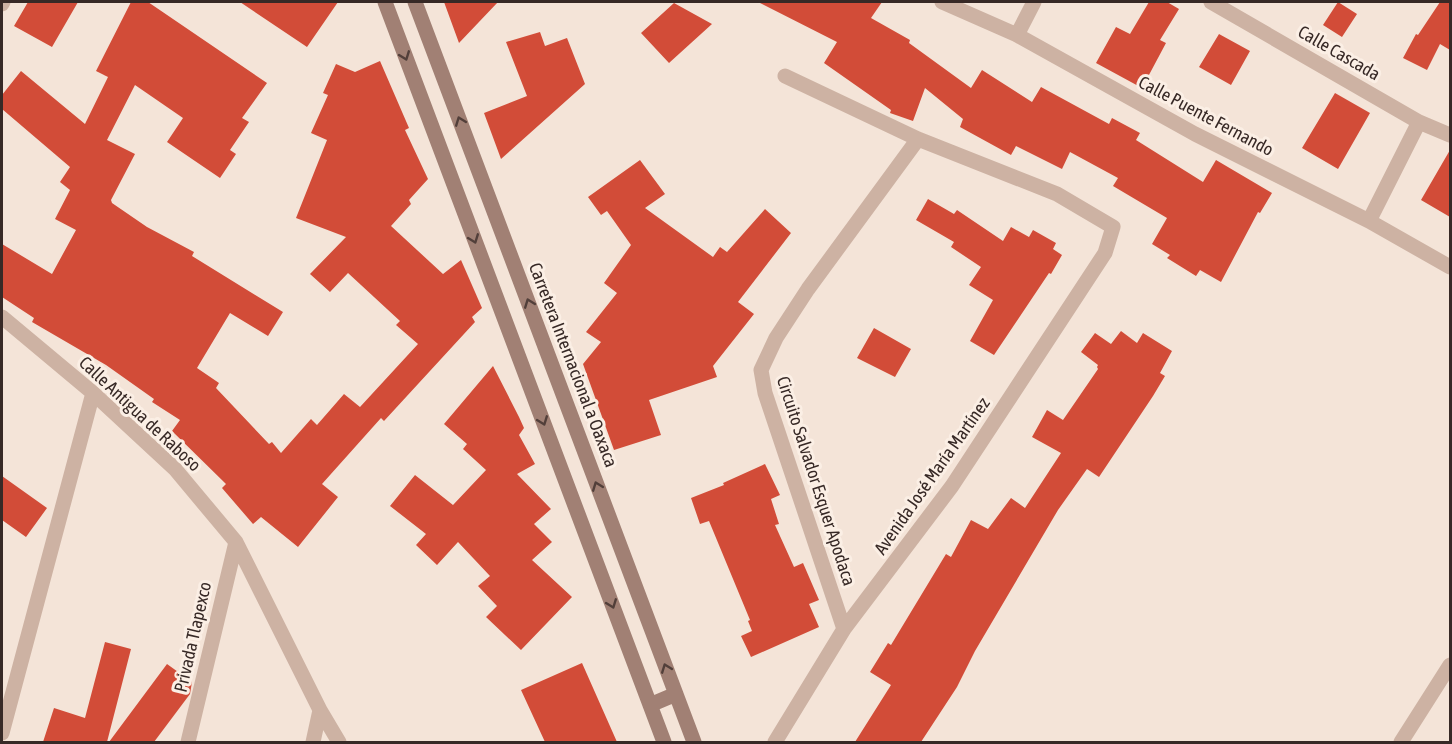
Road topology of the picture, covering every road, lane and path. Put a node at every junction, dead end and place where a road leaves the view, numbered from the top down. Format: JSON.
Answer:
{"nodes":[{"id":1,"x":385,"y":2,"type":"edge"},
{"id":2,"x":415,"y":2,"type":"edge"},
{"id":3,"x":942,"y":2,"type":"edge"},
{"id":4,"x":1034,"y":2,"type":"edge"},
{"id":5,"x":1211,"y":2,"type":"edge"},
{"id":6,"x":1017,"y":35,"type":"junction"},
{"id":7,"x":785,"y":75,"type":"dead end"},
{"id":8,"x":1419,"y":122,"type":"junction"},
{"id":9,"x":1450,"y":135,"type":"edge"},
{"id":10,"x":918,"y":140,"type":"junction"},
{"id":11,"x":1369,"y":221,"type":"junction"},
{"id":12,"x":1450,"y":267,"type":"edge"},
{"id":13,"x":2,"y":317,"type":"edge"},
{"id":14,"x":93,"y":393,"type":"junction"},
{"id":15,"x":236,"y":542,"type":"junction"},
{"id":16,"x":844,"y":629,"type":"junction"},
{"id":17,"x":1450,"y":665,"type":"edge"},
{"id":18,"x":676,"y":694,"type":"junction"},
{"id":19,"x":650,"y":705,"type":"junction"},
{"id":20,"x":320,"y":710,"type":"junction"},
{"id":21,"x":2,"y":733,"type":"edge"},
{"id":22,"x":188,"y":742,"type":"edge"},
{"id":23,"x":313,"y":742,"type":"edge"},
{"id":24,"x":339,"y":742,"type":"edge"},
{"id":25,"x":664,"y":742,"type":"edge"},
{"id":26,"x":694,"y":742,"type":"edge"},
{"id":27,"x":775,"y":742,"type":"edge"},
{"id":28,"x":1401,"y":742,"type":"edge"}],
"edges":[{"from":1,"to":19,"type":"street","one_way":true},
{"from":18,"to":2,"type":"street","name":"Carretera Internacional a Oaxaca","one_way":true},
{"from":3,"to":6,"type":"street","name":"Calle Puente Fernando"},
{"from":4,"to":6,"type":"street"},
{"from":5,"to":8,"type":"street","name":"Calle Cascada"},
{"from":6,"to":11,"type":"street","name":"Calle Puente Fernando"},
{"from":7,"to":10,"type":"street"},
{"from":8,"to":9,"type":"street","name":"Calle Cascada"},
{"from":8,"to":11,"type":"street"},
{"from":10,"to":16,"type":"street","name":"Circuito Salvador Esquer Apodaca"},
{"from":10,"to":16,"type":"street","name":"Avenida José María Martínez"},
{"from":11,"to":12,"type":"street","name":"Calle Puente Fernando"},
{"from":13,"to":14,"type":"street","name":"Calle Antigua de Raboso"},
{"from":14,"to":15,"type":"street","name":"Calle Antigua de Raboso"},
{"from":14,"to":21,"type":"street"},
{"from":15,"to":20,"type":"street","name":"Calle Antigua de Raboso"},
{"from":15,"to":22,"type":"street","name":"Privada Tlapexco"},
{"from":16,"to":27,"type":"street","name":"Avenida José María Martínez"},
{"from":17,"to":28,"type":"street"},
{"from":18,"to":19,"type":"street"},
{"from":18,"to":26,"type":"street","name":"Carretera Internacional a Oaxaca"},
{"from":19,"to":25,"type":"street"},
{"from":20,"to":23,"type":"street"},
{"from":20,"to":24,"type":"street","name":"Calle Antigua de Raboso"}]}
